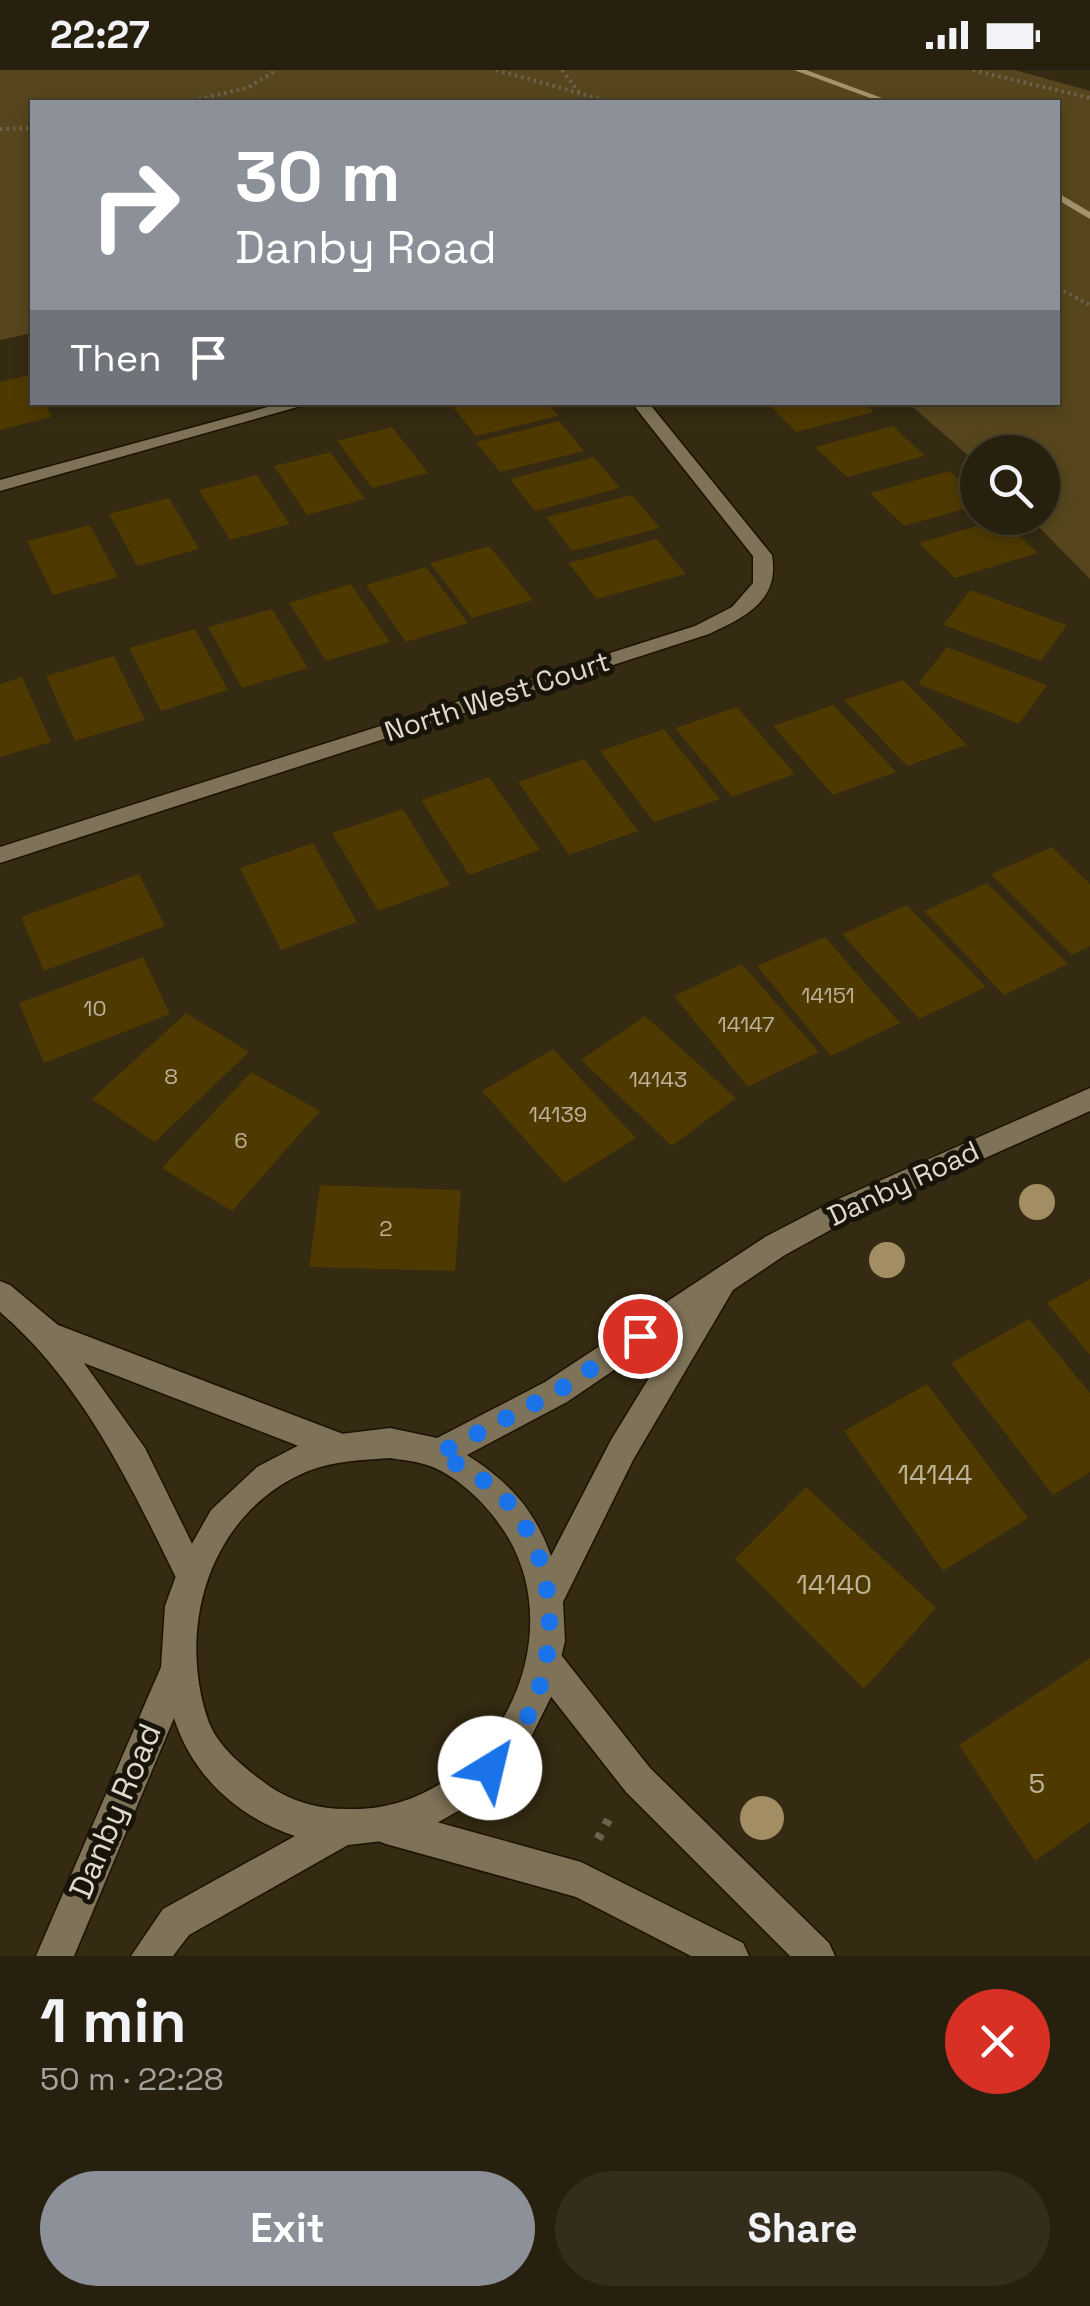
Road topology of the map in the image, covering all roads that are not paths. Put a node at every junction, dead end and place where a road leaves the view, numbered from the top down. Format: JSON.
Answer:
{"nodes":[{"id":1,"x":296,"y":405,"type":"edge"},
{"id":2,"x":640,"y":405,"type":"edge"},
{"id":3,"x":0,"y":486,"type":"edge"},
{"id":4,"x":0,"y":855,"type":"edge"},
{"id":5,"x":1090,"y":1099,"type":"edge"},
{"id":6,"x":724,"y":1281,"type":"junction"},
{"id":7,"x":0,"y":1294,"type":"edge"},
{"id":8,"x":48,"y":1334,"type":"junction"},
{"id":9,"x":340,"y":1447,"type":"junction"},
{"id":10,"x":438,"y":1454,"type":"junction"},
{"id":11,"x":191,"y":1575,"type":"junction"},
{"id":12,"x":549,"y":1595,"type":"junction"},
{"id":13,"x":546,"y":1663,"type":"junction"},
{"id":14,"x":178,"y":1667,"type":"junction"},
{"id":15,"x":386,"y":1826,"type":"junction"},
{"id":16,"x":342,"y":1829,"type":"junction"},
{"id":17,"x":55,"y":1956,"type":"edge"},
{"id":18,"x":150,"y":1956,"type":"edge"},
{"id":19,"x":730,"y":1956,"type":"edge"},
{"id":20,"x":816,"y":1956,"type":"edge"}],
"edges":[{"from":1,"to":3,"type":"street"},
{"from":2,"to":4,"type":"street","name":"North West Court"},
{"from":5,"to":6,"type":"street","name":"Danby Road"},
{"from":6,"to":10,"type":"street","name":"Danby Road"},
{"from":6,"to":12,"type":"street","name":"Danby Road"},
{"from":7,"to":8,"type":"street"},
{"from":8,"to":9,"type":"street"},
{"from":8,"to":11,"type":"street"},
{"from":9,"to":10,"type":"street"},
{"from":9,"to":11,"type":"street"},
{"from":10,"to":12,"type":"street"},
{"from":11,"to":14,"type":"street"},
{"from":12,"to":13,"type":"street"},
{"from":13,"to":15,"type":"street"},
{"from":13,"to":20,"type":"street"},
{"from":14,"to":16,"type":"street"},
{"from":14,"to":17,"type":"street","name":"Danby Road"},
{"from":15,"to":16,"type":"street"},
{"from":15,"to":19,"type":"street"},
{"from":16,"to":18,"type":"street"}]}
